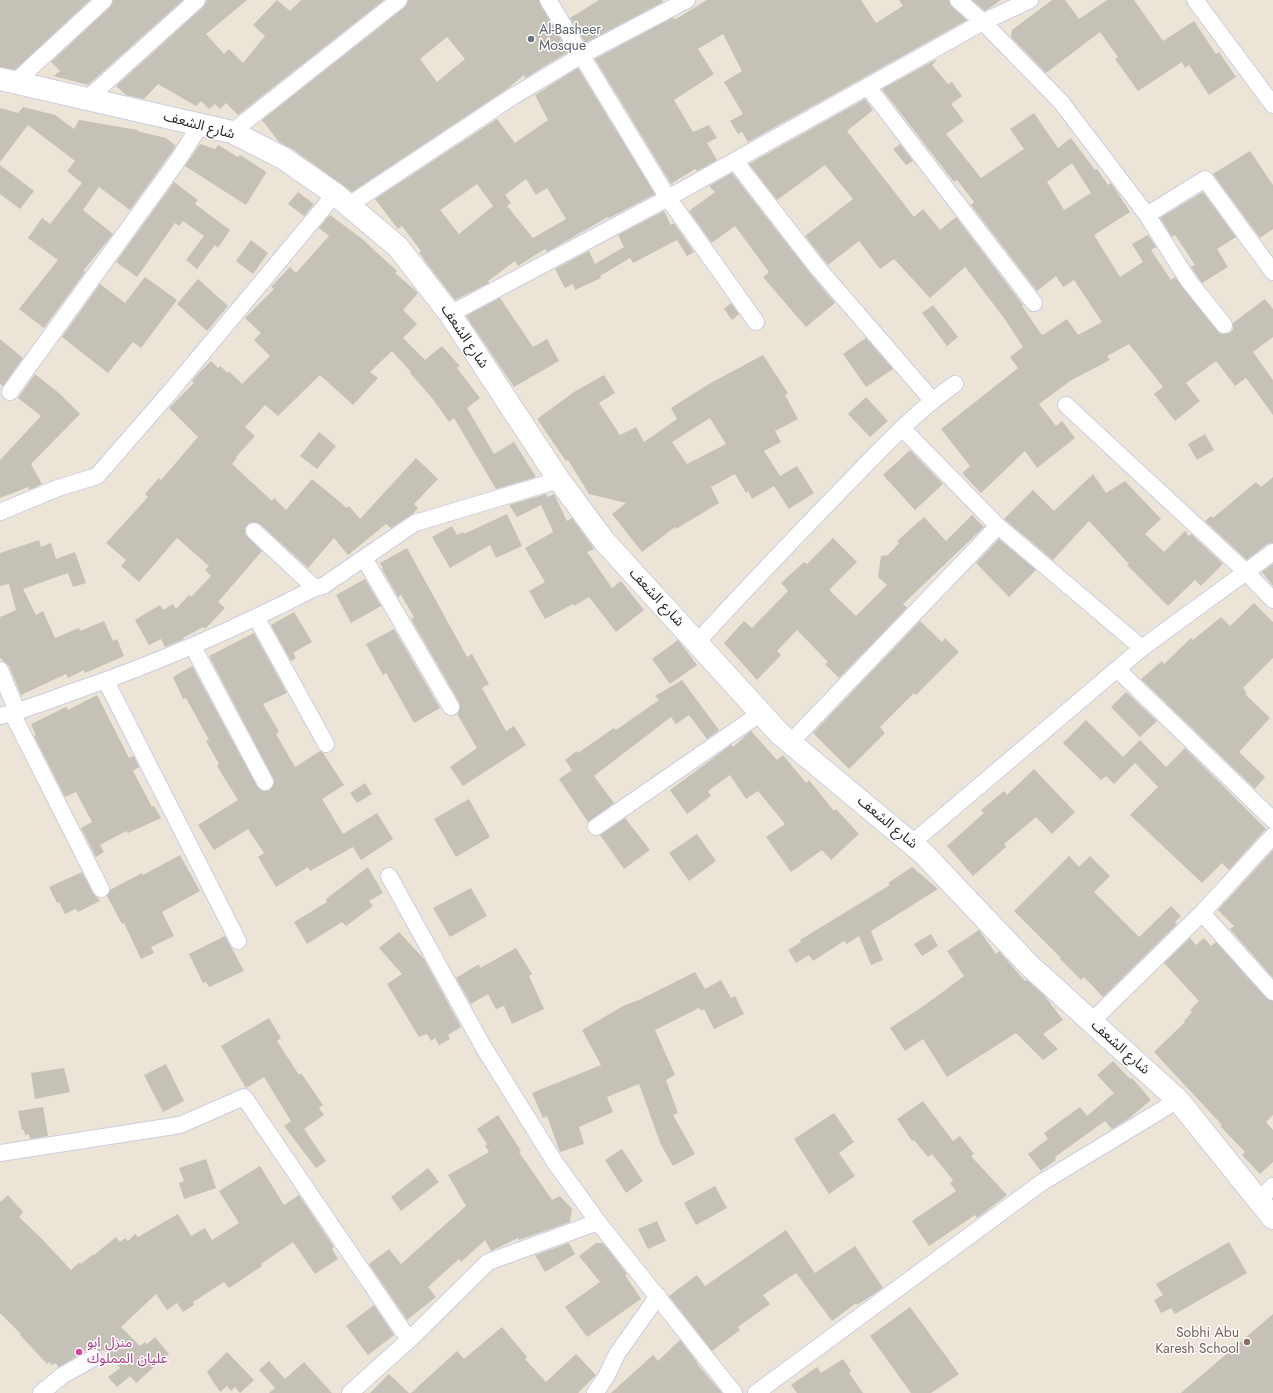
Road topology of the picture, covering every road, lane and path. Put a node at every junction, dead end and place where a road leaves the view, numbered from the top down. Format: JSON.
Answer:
{"nodes":[{"id":1,"x":104,"y":0,"type":"edge"},
{"id":2,"x":197,"y":0,"type":"edge"},
{"id":3,"x":399,"y":0,"type":"edge"},
{"id":4,"x":548,"y":0,"type":"edge"},
{"id":5,"x":958,"y":0,"type":"edge"},
{"id":6,"x":1030,"y":0,"type":"edge"},
{"id":7,"x":1195,"y":0,"type":"edge"},
{"id":8,"x":677,"y":2,"type":"edge"},
{"id":9,"x":983,"y":22,"type":"junction"},
{"id":10,"x":582,"y":55,"type":"junction"},
{"id":11,"x":7,"y":81,"type":"edge"},
{"id":12,"x":868,"y":86,"type":"junction"},
{"id":13,"x":86,"y":100,"type":"junction"},
{"id":14,"x":1273,"y":105,"type":"edge"},
{"id":15,"x":201,"y":124,"type":"junction"},
{"id":16,"x":232,"y":132,"type":"junction"},
{"id":17,"x":735,"y":161,"type":"junction"},
{"id":18,"x":668,"y":198,"type":"junction"},
{"id":19,"x":342,"y":200,"type":"junction"},
{"id":20,"x":1147,"y":215,"type":"junction"},
{"id":21,"x":1273,"y":272,"type":"edge"},
{"id":22,"x":1034,"y":303,"type":"dead end"},
{"id":23,"x":450,"y":314,"type":"junction"},
{"id":24,"x":756,"y":322,"type":"dead end"},
{"id":25,"x":1224,"y":325,"type":"dead end"},
{"id":26,"x":955,"y":384,"type":"dead end"},
{"id":27,"x":10,"y":392,"type":"dead end"},
{"id":28,"x":932,"y":400,"type":"junction"},
{"id":29,"x":1066,"y":405,"type":"dead end"},
{"id":30,"x":902,"y":428,"type":"junction"},
{"id":31,"x":559,"y":480,"type":"junction"},
{"id":32,"x":0,"y":512,"type":"edge"},
{"id":33,"x":998,"y":526,"type":"junction"},
{"id":34,"x":254,"y":531,"type":"dead end"},
{"id":35,"x":1273,"y":552,"type":"edge"},
{"id":36,"x":364,"y":558,"type":"junction"},
{"id":37,"x":1246,"y":572,"type":"junction"},
{"id":38,"x":315,"y":588,"type":"junction"},
{"id":39,"x":1273,"y":600,"type":"edge"},
{"id":40,"x":257,"y":618,"type":"junction"},
{"id":41,"x":697,"y":642,"type":"junction"},
{"id":42,"x":193,"y":647,"type":"junction"},
{"id":43,"x":1142,"y":648,"type":"junction"},
{"id":44,"x":1117,"y":669,"type":"junction"},
{"id":45,"x":0,"y":670,"type":"edge"},
{"id":46,"x":106,"y":681,"type":"junction"},
{"id":47,"x":451,"y":707,"type":"dead end"},
{"id":48,"x":10,"y":713,"type":"edge"},
{"id":49,"x":761,"y":713,"type":"junction"},
{"id":50,"x":790,"y":743,"type":"junction"},
{"id":51,"x":326,"y":744,"type":"dead end"},
{"id":52,"x":265,"y":782,"type":"dead end"},
{"id":53,"x":1273,"y":820,"type":"edge"},
{"id":54,"x":596,"y":827,"type":"dead end"},
{"id":55,"x":1273,"y":836,"type":"edge"},
{"id":56,"x":912,"y":843,"type":"junction"},
{"id":57,"x":389,"y":876,"type":"dead end"},
{"id":58,"x":101,"y":889,"type":"dead end"},
{"id":59,"x":1202,"y":913,"type":"junction"},
{"id":60,"x":238,"y":941,"type":"dead end"},
{"id":61,"x":1273,"y":992,"type":"edge"},
{"id":62,"x":1091,"y":1022,"type":"junction"},
{"id":63,"x":1178,"y":1100,"type":"junction"},
{"id":64,"x":0,"y":1152,"type":"edge"},
{"id":65,"x":1266,"y":1193,"type":"edge"},
{"id":66,"x":1273,"y":1218,"type":"edge"},
{"id":67,"x":598,"y":1222,"type":"junction"},
{"id":68,"x":658,"y":1296,"type":"junction"},
{"id":69,"x":409,"y":1340,"type":"junction"},
{"id":70,"x":94,"y":1358,"type":"dead end"},
{"id":71,"x":41,"y":1393,"type":"edge"},
{"id":72,"x":350,"y":1393,"type":"edge"},
{"id":73,"x":595,"y":1393,"type":"edge"},
{"id":74,"x":734,"y":1393,"type":"edge"},
{"id":75,"x":756,"y":1393,"type":"edge"}],
"edges":[{"from":1,"to":11,"type":"street"},
{"from":2,"to":13,"type":"street"},
{"from":3,"to":16,"type":"street"},
{"from":4,"to":10,"type":"street"},
{"from":5,"to":9,"type":"street"},
{"from":6,"to":9,"type":"street"},
{"from":7,"to":14,"type":"street"},
{"from":8,"to":10,"type":"street"},
{"from":9,"to":12,"type":"street"},
{"from":9,"to":20,"type":"street"},
{"from":10,"to":18,"type":"street"},
{"from":10,"to":19,"type":"street"},
{"from":11,"to":13,"type":"street","name":"شارع الشعف"},
{"from":12,"to":17,"type":"street"},
{"from":12,"to":22,"type":"street"},
{"from":13,"to":15,"type":"street","name":"شارع الشعف"},
{"from":15,"to":16,"type":"street","name":"شارع الشعف"},
{"from":15,"to":27,"type":"street"},
{"from":16,"to":19,"type":"street","name":"شارع الشعف"},
{"from":17,"to":18,"type":"street"},
{"from":17,"to":28,"type":"street"},
{"from":18,"to":23,"type":"street"},
{"from":18,"to":24,"type":"street"},
{"from":19,"to":23,"type":"street","name":"شارع الشعف"},
{"from":19,"to":32,"type":"street"},
{"from":20,"to":21,"type":"street"},
{"from":20,"to":25,"type":"street"},
{"from":23,"to":31,"type":"street","name":"شارع الشعف"},
{"from":26,"to":28,"type":"street"},
{"from":28,"to":30,"type":"street"},
{"from":29,"to":37,"type":"street"},
{"from":30,"to":33,"type":"street"},
{"from":30,"to":41,"type":"street"},
{"from":31,"to":36,"type":"street"},
{"from":31,"to":41,"type":"street","name":"شارع الشعف"},
{"from":33,"to":43,"type":"street"},
{"from":33,"to":50,"type":"street"},
{"from":34,"to":38,"type":"street"},
{"from":35,"to":37,"type":"street"},
{"from":36,"to":38,"type":"street"},
{"from":36,"to":47,"type":"street"},
{"from":37,"to":39,"type":"street"},
{"from":37,"to":43,"type":"street"},
{"from":38,"to":40,"type":"street"},
{"from":40,"to":42,"type":"street"},
{"from":40,"to":51,"type":"street"},
{"from":41,"to":49,"type":"street","name":"شارع الشعف"},
{"from":42,"to":46,"type":"street"},
{"from":42,"to":52,"type":"street"},
{"from":43,"to":44,"type":"street"},
{"from":44,"to":53,"type":"street"},
{"from":44,"to":56,"type":"street"},
{"from":45,"to":48,"type":"street"},
{"from":46,"to":48,"type":"street"},
{"from":46,"to":60,"type":"street"},
{"from":48,"to":58,"type":"street"},
{"from":49,"to":50,"type":"street","name":"شارع الشعف"},
{"from":49,"to":54,"type":"street"},
{"from":50,"to":56,"type":"street","name":"شارع الشعف"},
{"from":55,"to":59,"type":"street"},
{"from":56,"to":62,"type":"street","name":"شارع الشعف"},
{"from":57,"to":67,"type":"street"},
{"from":59,"to":61,"type":"street"},
{"from":59,"to":62,"type":"street"},
{"from":62,"to":63,"type":"street","name":"شارع الشعف"},
{"from":63,"to":65,"type":"street","name":"شارع الشعف"},
{"from":63,"to":75,"type":"street"},
{"from":64,"to":69,"type":"street"},
{"from":65,"to":66,"type":"street","name":"شارع الشعف"},
{"from":67,"to":68,"type":"street"},
{"from":67,"to":69,"type":"street"},
{"from":68,"to":73,"type":"street"},
{"from":68,"to":74,"type":"street"},
{"from":69,"to":72,"type":"street"},
{"from":70,"to":71,"type":"street"}]}
